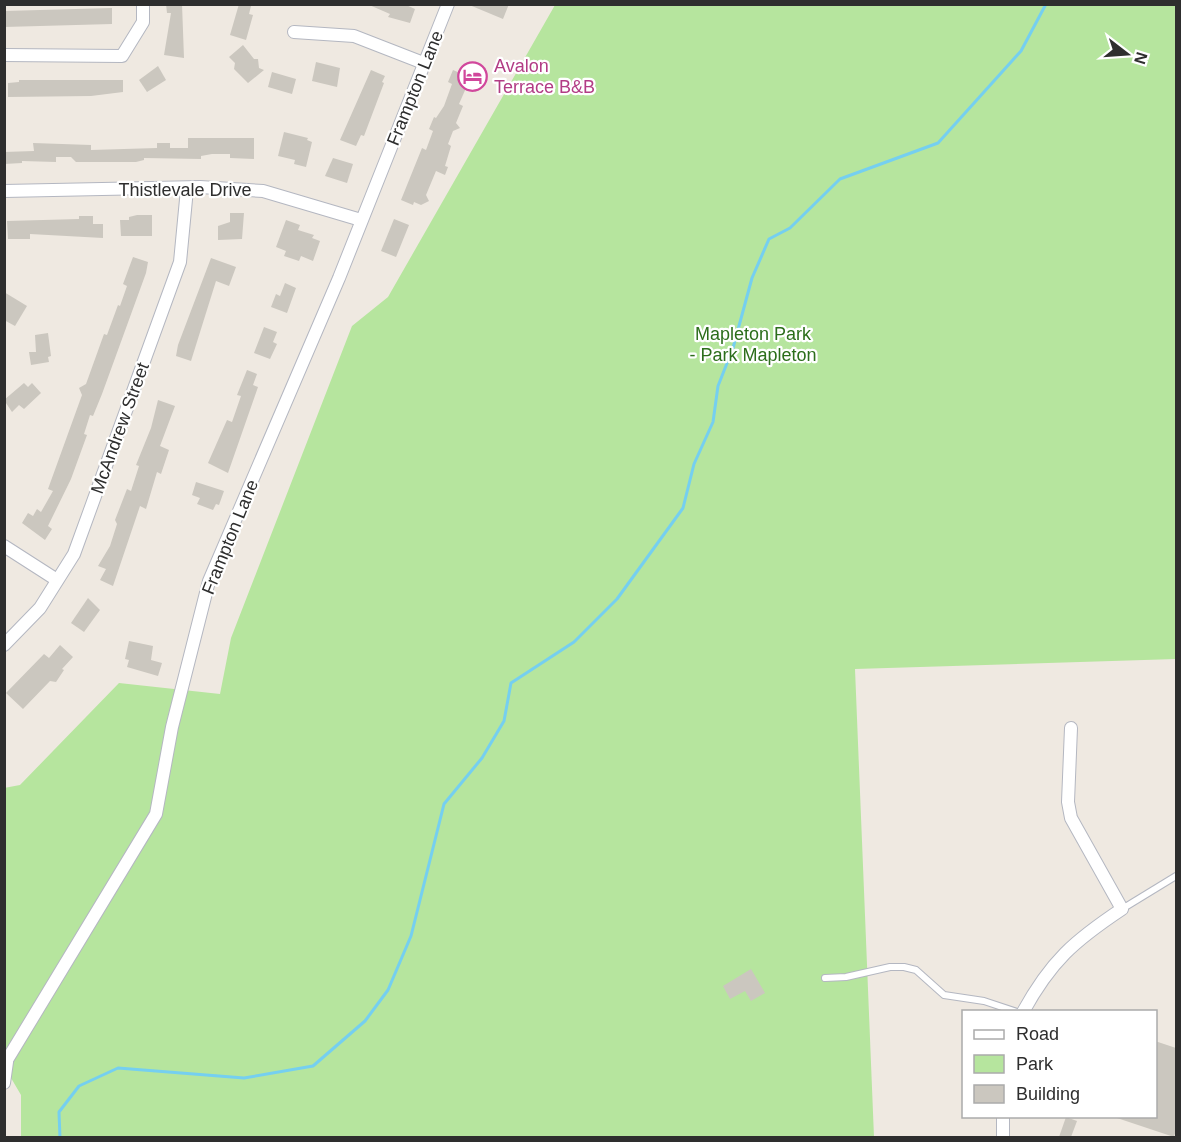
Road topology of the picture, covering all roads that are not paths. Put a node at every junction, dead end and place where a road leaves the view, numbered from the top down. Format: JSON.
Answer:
{"nodes":[{"id":1,"x":143,"y":4,"type":"edge"},
{"id":2,"x":448,"y":4,"type":"edge"},
{"id":3,"x":294,"y":32,"type":"dead end"},
{"id":4,"x":4,"y":56,"type":"edge"},
{"id":5,"x":426,"y":64,"type":"junction"},
{"id":6,"x":187,"y":189,"type":"junction"},
{"id":7,"x":4,"y":191,"type":"edge"},
{"id":8,"x":361,"y":220,"type":"junction"},
{"id":9,"x":4,"y":546,"type":"edge"},
{"id":10,"x":57,"y":580,"type":"junction"},
{"id":11,"x":4,"y":645,"type":"edge"},
{"id":12,"x":1071,"y":728,"type":"dead end"},
{"id":13,"x":1176,"y":876,"type":"edge"},
{"id":14,"x":1122,"y":909,"type":"junction"},
{"id":15,"x":825,"y":978,"type":"dead end"},
{"id":16,"x":1014,"y":1010,"type":"edge"},
{"id":17,"x":1024,"y":1010,"type":"edge"},
{"id":18,"x":5,"y":1063,"type":"edge"},
{"id":19,"x":4,"y":1083,"type":"edge"},
{"id":20,"x":1003,"y":1118,"type":"edge"},
{"id":21,"x":1003,"y":1137,"type":"edge"}],
"edges":[{"from":1,"to":4,"type":"street"},
{"from":2,"to":5,"type":"street","name":"Frampton Lane"},
{"from":3,"to":5,"type":"street"},
{"from":5,"to":8,"type":"street","name":"Frampton Lane"},
{"from":6,"to":7,"type":"street","name":"Thistlevale Drive"},
{"from":6,"to":8,"type":"street","name":"Thistlevale Drive"},
{"from":6,"to":10,"type":"street","name":"McAndrew Street"},
{"from":8,"to":18,"type":"street","name":"Frampton Lane"},
{"from":9,"to":10,"type":"street"},
{"from":10,"to":11,"type":"street","name":"McAndrew Street"},
{"from":12,"to":14,"type":"street"},
{"from":13,"to":14,"type":"lane"},
{"from":14,"to":17,"type":"street"},
{"from":15,"to":16,"type":"lane"},
{"from":18,"to":19,"type":"street","name":"Frampton Lane"},
{"from":20,"to":21,"type":"street"}]}
